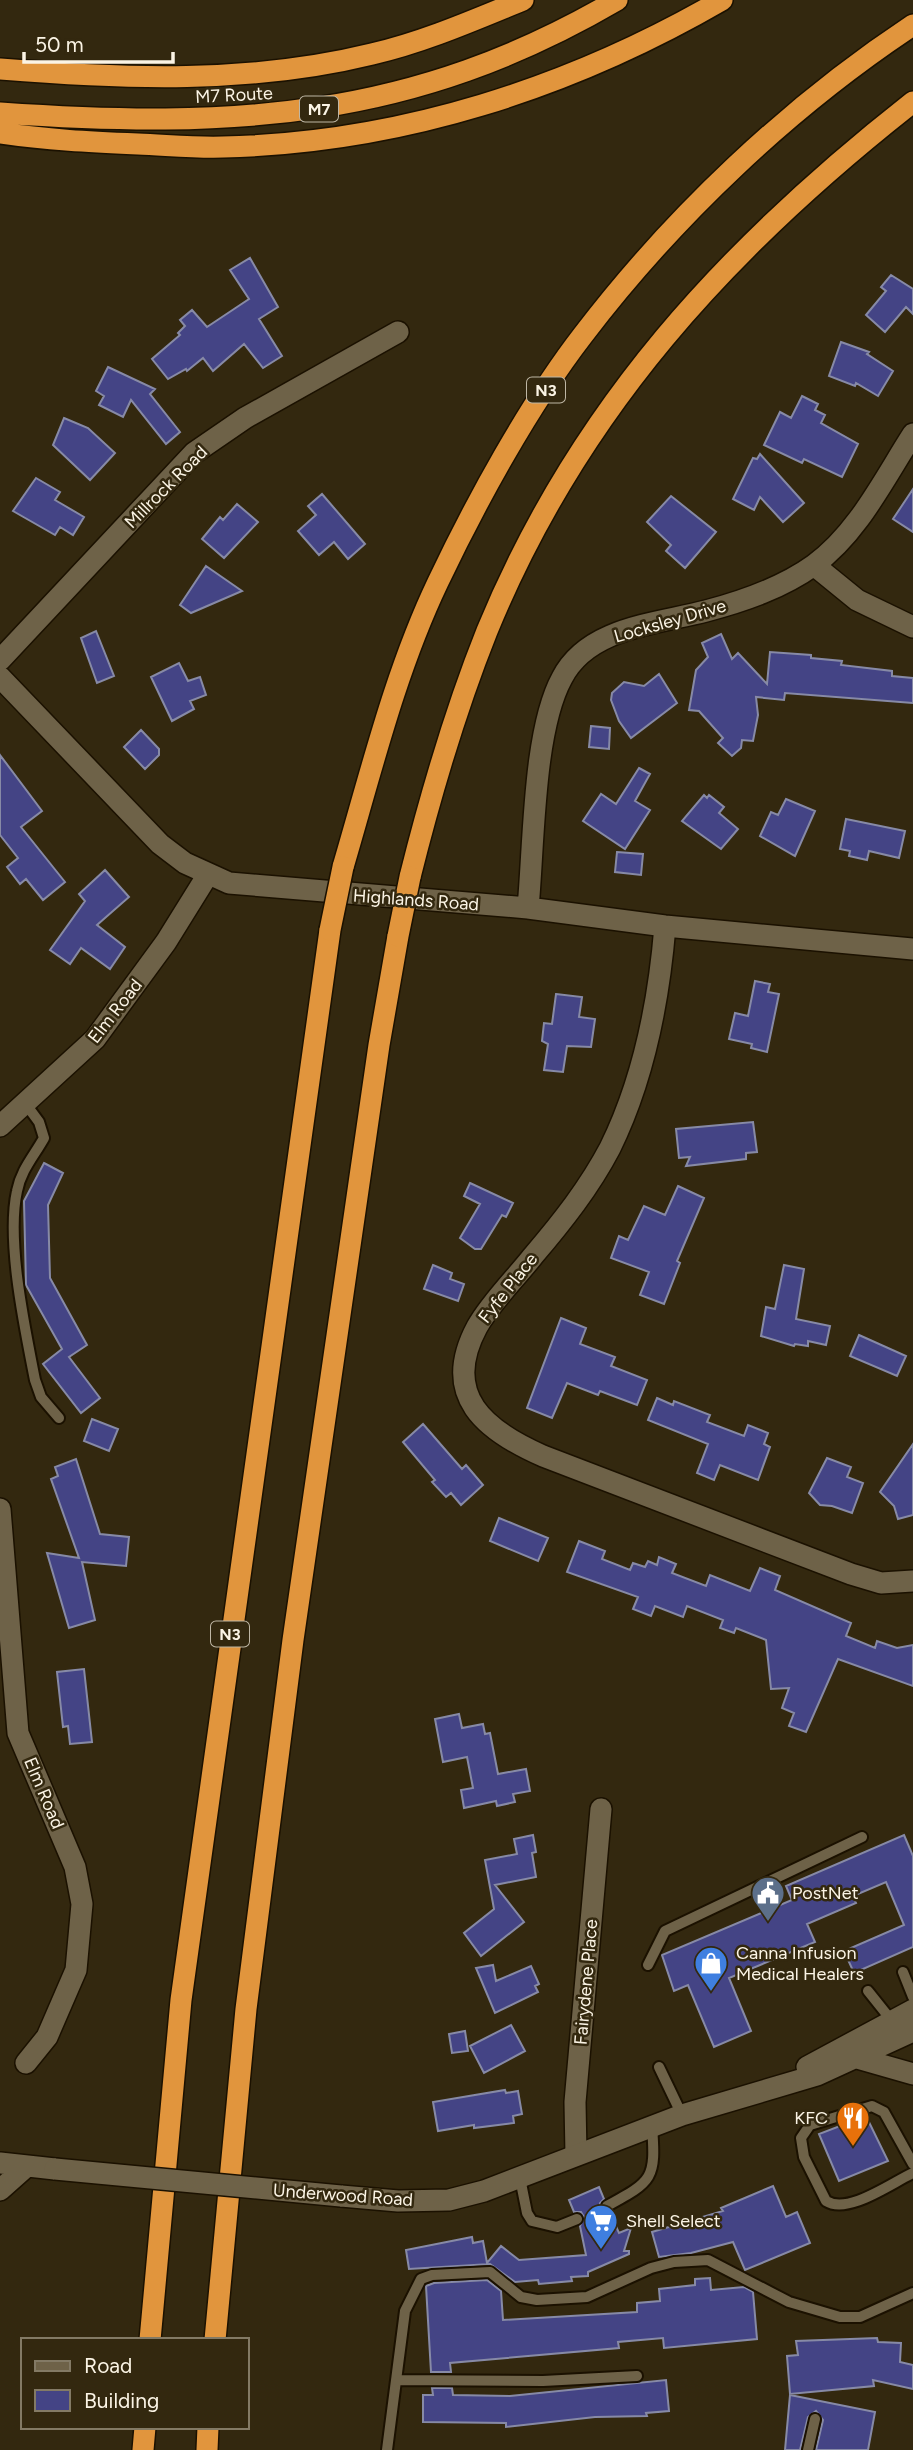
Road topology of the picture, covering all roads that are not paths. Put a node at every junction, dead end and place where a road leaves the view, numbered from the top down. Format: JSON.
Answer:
{"nodes":[{"id":1,"x":523,"y":0,"type":"edge"},
{"id":2,"x":617,"y":0,"type":"edge"},
{"id":3,"x":722,"y":0,"type":"edge"},
{"id":4,"x":913,"y":25,"type":"edge"},
{"id":5,"x":0,"y":69,"type":"edge"},
{"id":6,"x":913,"y":102,"type":"edge"},
{"id":7,"x":0,"y":113,"type":"edge"},
{"id":8,"x":0,"y":133,"type":"edge"},
{"id":9,"x":398,"y":332,"type":"dead end"},
{"id":10,"x":913,"y":434,"type":"edge"},
{"id":11,"x":814,"y":565,"type":"junction"},
{"id":12,"x":913,"y":627,"type":"edge"},
{"id":13,"x":0,"y":660,"type":"edge"},
{"id":14,"x":0,"y":677,"type":"edge"},
{"id":15,"x":207,"y":876,"type":"junction"},
{"id":16,"x":528,"y":908,"type":"junction"},
{"id":17,"x":665,"y":926,"type":"junction"},
{"id":18,"x":913,"y":949,"type":"edge"},
{"id":19,"x":25,"y":1103,"type":"junction"},
{"id":20,"x":0,"y":1126,"type":"edge"},
{"id":21,"x":58,"y":1418,"type":"dead end"},
{"id":22,"x":0,"y":1509,"type":"edge"},
{"id":23,"x":913,"y":1581,"type":"edge"},
{"id":24,"x":601,"y":1810,"type":"dead end"},
{"id":25,"x":862,"y":1837,"type":"dead end"},
{"id":26,"x":648,"y":1965,"type":"dead end"},
{"id":27,"x":902,"y":1972,"type":"dead end"},
{"id":28,"x":868,"y":1991,"type":"dead end"},
{"id":29,"x":913,"y":1997,"type":"edge"},
{"id":30,"x":913,"y":2010,"type":"edge"},
{"id":31,"x":905,"y":2035,"type":"edge"},
{"id":32,"x":857,"y":2059,"type":"junction"},
{"id":33,"x":26,"y":2063,"type":"dead end"},
{"id":34,"x":659,"y":2067,"type":"dead end"},
{"id":35,"x":913,"y":2074,"type":"edge"},
{"id":36,"x":754,"y":2093,"type":"junction"},
{"id":37,"x":682,"y":2115,"type":"junction"},
{"id":38,"x":652,"y":2126,"type":"junction"},
{"id":39,"x":576,"y":2155,"type":"junction"},
{"id":40,"x":0,"y":2163,"type":"edge"},
{"id":41,"x":913,"y":2164,"type":"edge"},
{"id":42,"x":27,"y":2166,"type":"junction"},
{"id":43,"x":913,"y":2173,"type":"edge"},
{"id":44,"x":520,"y":2178,"type":"junction"},
{"id":45,"x":0,"y":2190,"type":"edge"},
{"id":46,"x":607,"y":2206,"type":"dead end"},
{"id":47,"x":577,"y":2219,"type":"dead end"},
{"id":48,"x":913,"y":2293,"type":"edge"},
{"id":49,"x":150,"y":2338,"type":"edge"},
{"id":50,"x":215,"y":2338,"type":"edge"},
{"id":51,"x":637,"y":2376,"type":"dead end"},
{"id":52,"x":396,"y":2380,"type":"junction"},
{"id":53,"x":815,"y":2419,"type":"dead end"},
{"id":54,"x":145,"y":2429,"type":"edge"},
{"id":55,"x":208,"y":2429,"type":"edge"},
{"id":56,"x":143,"y":2450,"type":"edge"},
{"id":57,"x":207,"y":2450,"type":"edge"},
{"id":58,"x":387,"y":2450,"type":"edge"},
{"id":59,"x":808,"y":2450,"type":"edge"}],
"edges":[{"from":1,"to":5,"type":"highway","name":"M7 Route"},
{"from":2,"to":7,"type":"highway","name":"M7 Route","number":"M7"},
{"from":3,"to":8,"type":"highway"},
{"from":4,"to":49,"type":"highway","number":"N3","bridge":true},
{"from":6,"to":50,"type":"highway","bridge":true},
{"from":9,"to":13,"type":"street","name":"Millrock Road"},
{"from":10,"to":11,"type":"street","name":"Locksley Drive"},
{"from":11,"to":12,"type":"street"},
{"from":11,"to":16,"type":"street","name":"Locksley Drive"},
{"from":14,"to":15,"type":"street","name":"Highlands Road"},
{"from":15,"to":16,"type":"street","name":"Highlands Road"},
{"from":15,"to":19,"type":"street","name":"Elm Road"},
{"from":16,"to":17,"type":"street","name":"Highlands Road"},
{"from":17,"to":18,"type":"street","name":"Highlands Road"},
{"from":17,"to":23,"type":"street","name":"Fyfe Place"},
{"from":19,"to":20,"type":"street","name":"Elm Road"},
{"from":19,"to":21,"type":"lane"},
{"from":22,"to":33,"type":"street","name":"Elm Road"},
{"from":24,"to":39,"type":"street","name":"Fairydene Place"},
{"from":25,"to":26,"type":"lane"},
{"from":27,"to":29,"type":"lane"},
{"from":28,"to":31,"type":"lane"},
{"from":30,"to":31,"type":"street","name":"Underwood Road"},
{"from":31,"to":32,"type":"street","name":"Underwood Road"},
{"from":31,"to":36,"type":"street","name":"Underwood Road"},
{"from":32,"to":35,"type":"street"},
{"from":32,"to":36,"type":"street","name":"Underwood Road"},
{"from":34,"to":37,"type":"lane"},
{"from":36,"to":37,"type":"street","name":"Underwood Road"},
{"from":37,"to":38,"type":"street","name":"Underwood Road"},
{"from":38,"to":39,"type":"street","name":"Underwood Road"},
{"from":38,"to":46,"type":"lane"},
{"from":39,"to":44,"type":"street","name":"Underwood Road"},
{"from":40,"to":42,"type":"street","name":"Underwood Road"},
{"from":41,"to":43,"type":"lane"},
{"from":42,"to":44,"type":"street","name":"Underwood Road","bridge":true},
{"from":42,"to":45,"type":"street"},
{"from":44,"to":47,"type":"lane"},
{"from":48,"to":52,"type":"lane"},
{"from":51,"to":52,"type":"lane"},
{"from":52,"to":58,"type":"lane"},
{"from":53,"to":59,"type":"lane"},
{"from":54,"to":56,"type":"highway"},
{"from":55,"to":57,"type":"highway"}]}
